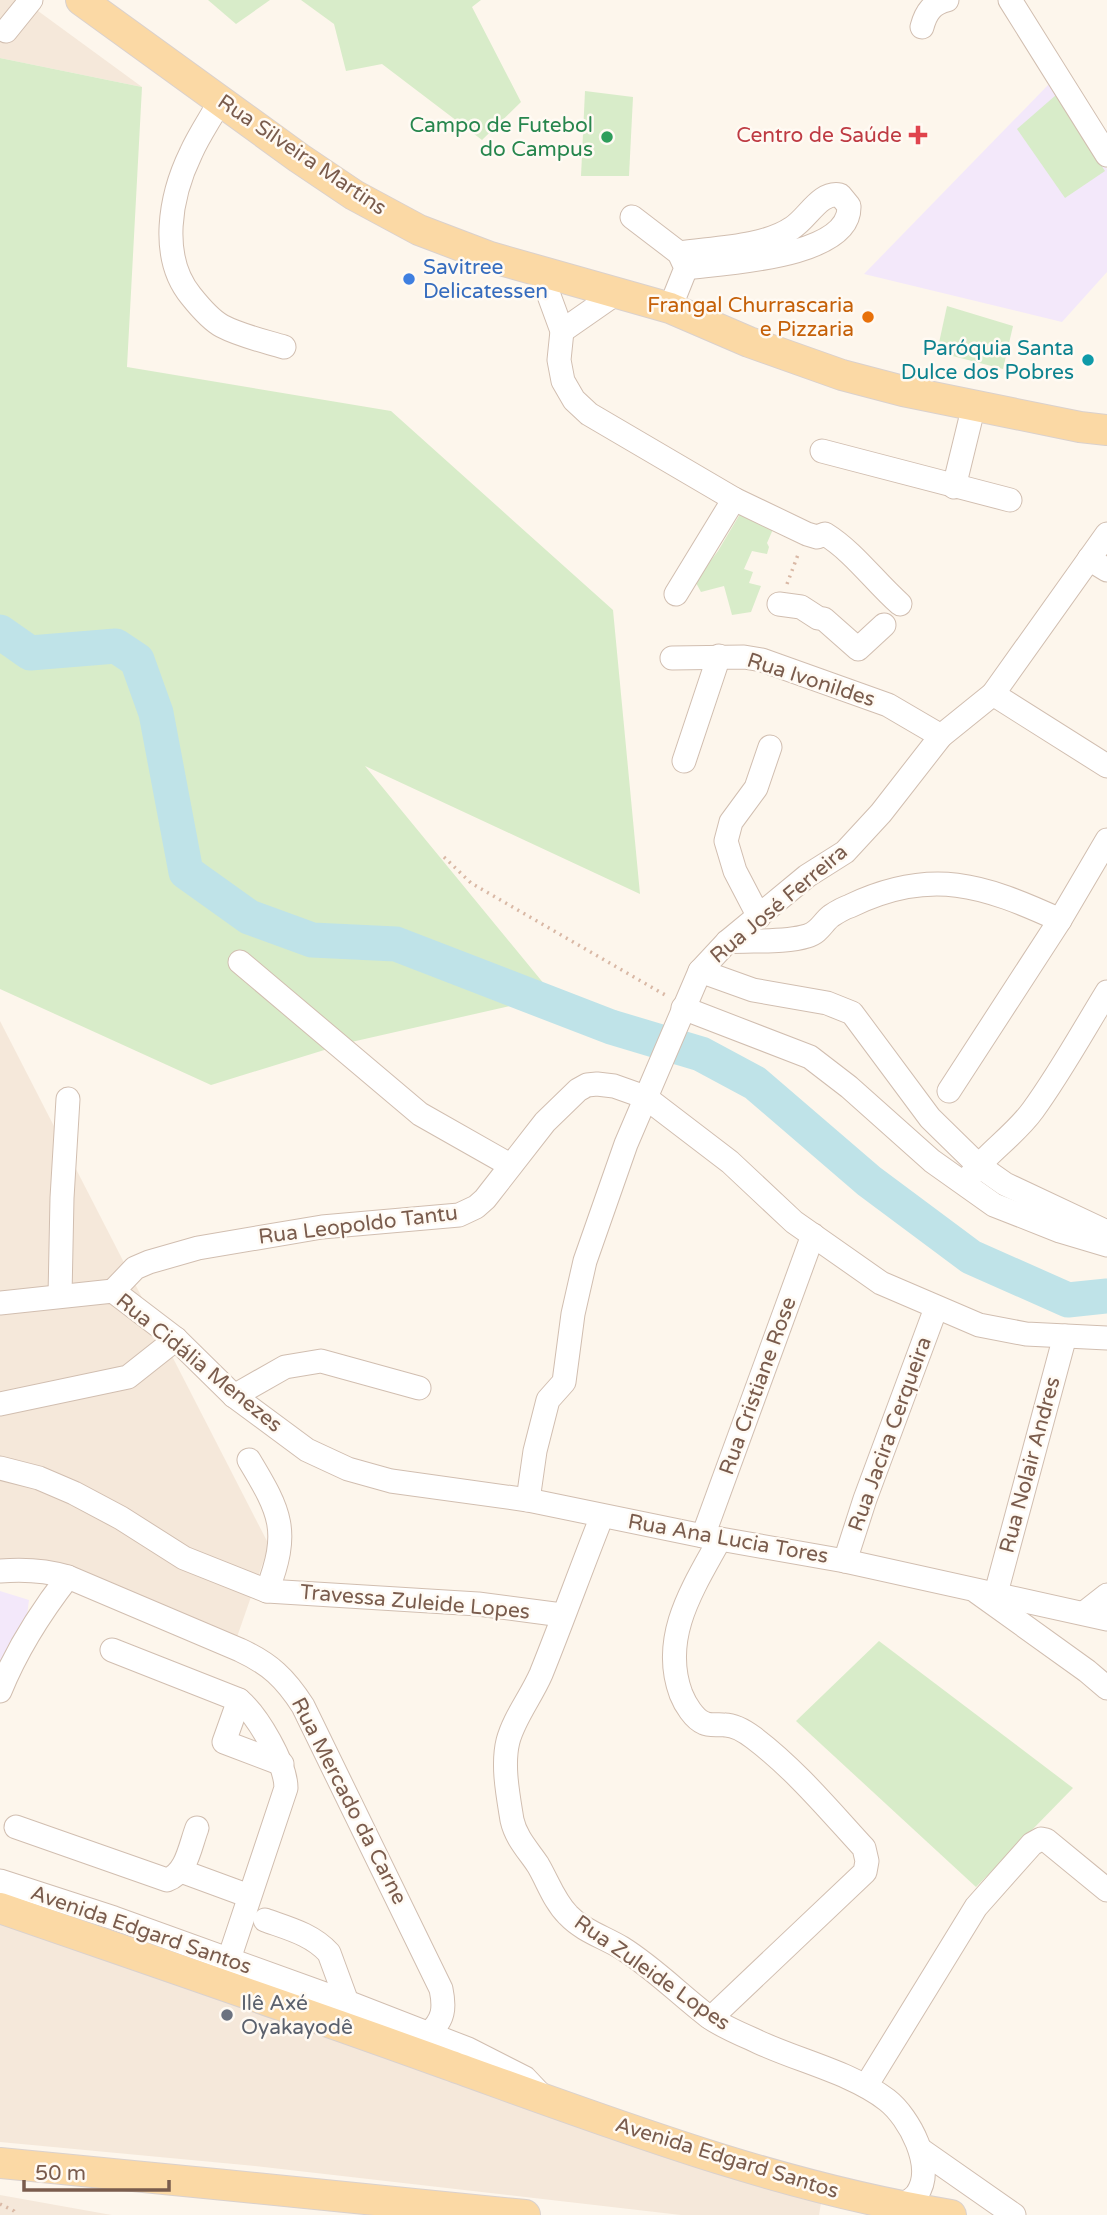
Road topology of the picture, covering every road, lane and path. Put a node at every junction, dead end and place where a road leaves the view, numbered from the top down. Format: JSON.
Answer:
{"nodes":[{"id":1,"x":31,"y":0,"type":"edge"},
{"id":2,"x":81,"y":0,"type":"edge"},
{"id":3,"x":947,"y":0,"type":"edge"},
{"id":4,"x":1010,"y":0,"type":"edge"},
{"id":5,"x":922,"y":27,"type":"dead end"},
{"id":6,"x":6,"y":31,"type":"dead end"},
{"id":7,"x":220,"y":101,"type":"junction"},
{"id":8,"x":1107,"y":155,"type":"edge"},
{"id":9,"x":632,"y":217,"type":"dead end"},
{"id":10,"x":683,"y":260,"type":"junction"},
{"id":11,"x":540,"y":271,"type":"junction"},
{"id":12,"x":618,"y":292,"type":"junction"},
{"id":13,"x":670,"y":309,"type":"junction"},
{"id":14,"x":562,"y":331,"type":"junction"},
{"id":15,"x":284,"y":347,"type":"dead end"},
{"id":16,"x":974,"y":405,"type":"junction"},
{"id":17,"x":1107,"y":430,"type":"edge"},
{"id":18,"x":822,"y":451,"type":"dead end"},
{"id":19,"x":954,"y":487,"type":"junction"},
{"id":20,"x":734,"y":499,"type":"junction"},
{"id":21,"x":1010,"y":500,"type":"dead end"},
{"id":22,"x":807,"y":534,"type":"junction"},
{"id":23,"x":1107,"y":534,"type":"edge"},
{"id":24,"x":1098,"y":565,"type":"edge"},
{"id":25,"x":676,"y":594,"type":"dead end"},
{"id":26,"x":779,"y":604,"type":"joint"},
{"id":27,"x":900,"y":604,"type":"dead end"},
{"id":28,"x":884,"y":625,"type":"dead end"},
{"id":29,"x":719,"y":656,"type":"junction"},
{"id":30,"x":672,"y":659,"type":"dead end"},
{"id":31,"x":993,"y":694,"type":"junction"},
{"id":32,"x":941,"y":736,"type":"junction"},
{"id":33,"x":771,"y":747,"type":"dead end"},
{"id":34,"x":684,"y":761,"type":"dead end"},
{"id":35,"x":1107,"y":766,"type":"edge"},
{"id":36,"x":1107,"y":840,"type":"edge"},
{"id":37,"x":443,"y":857,"type":"dead end"},
{"id":38,"x":759,"y":917,"type":"junction"},
{"id":39,"x":1059,"y":920,"type":"junction"},
{"id":40,"x":727,"y":942,"type":"junction"},
{"id":41,"x":240,"y":962,"type":"dead end"},
{"id":42,"x":700,"y":971,"type":"junction"},
{"id":43,"x":1107,"y":992,"type":"edge"},
{"id":44,"x":683,"y":1008,"type":"junction"},
{"id":45,"x":949,"y":1091,"type":"dead end"},
{"id":46,"x":645,"y":1097,"type":"junction"},
{"id":47,"x":68,"y":1099,"type":"dead end"},
{"id":48,"x":510,"y":1165,"type":"junction"},
{"id":49,"x":978,"y":1165,"type":"junction"},
{"id":50,"x":963,"y":1186,"type":"junction"},
{"id":51,"x":1107,"y":1232,"type":"edge"},
{"id":52,"x":813,"y":1235,"type":"junction"},
{"id":53,"x":1107,"y":1245,"type":"edge"},
{"id":54,"x":113,"y":1291,"type":"junction"},
{"id":55,"x":60,"y":1296,"type":"junction"},
{"id":56,"x":0,"y":1303,"type":"edge"},
{"id":57,"x":936,"y":1308,"type":"junction"},
{"id":58,"x":1065,"y":1336,"type":"junction"},
{"id":59,"x":1107,"y":1338,"type":"edge"},
{"id":60,"x":176,"y":1339,"type":"junction"},
{"id":61,"x":419,"y":1388,"type":"dead end"},
{"id":62,"x":234,"y":1396,"type":"junction"},
{"id":63,"x":0,"y":1404,"type":"edge"},
{"id":64,"x":248,"y":1460,"type":"dead end"},
{"id":65,"x":0,"y":1468,"type":"edge"},
{"id":66,"x":348,"y":1469,"type":"joint"},
{"id":67,"x":528,"y":1500,"type":"junction"},
{"id":68,"x":602,"y":1516,"type":"junction"},
{"id":69,"x":711,"y":1538,"type":"junction"},
{"id":70,"x":845,"y":1560,"type":"junction"},
{"id":71,"x":0,"y":1571,"type":"edge"},
{"id":72,"x":68,"y":1577,"type":"junction"},
{"id":73,"x":969,"y":1586,"type":"junction"},
{"id":74,"x":267,"y":1591,"type":"junction"},
{"id":75,"x":996,"y":1593,"type":"junction"},
{"id":76,"x":1107,"y":1595,"type":"edge"},
{"id":77,"x":1084,"y":1613,"type":"junction"},
{"id":78,"x":562,"y":1615,"type":"junction"},
{"id":79,"x":1107,"y":1619,"type":"edge"},
{"id":80,"x":112,"y":1650,"type":"dead end"},
{"id":81,"x":1107,"y":1688,"type":"edge"},
{"id":82,"x":0,"y":1691,"type":"edge"},
{"id":83,"x":239,"y":1700,"type":"junction"},
{"id":84,"x":282,"y":1763,"type":"junction"},
{"id":85,"x":16,"y":1827,"type":"dead end"},
{"id":86,"x":197,"y":1828,"type":"dead end"},
{"id":87,"x":181,"y":1871,"type":"junction"},
{"id":88,"x":0,"y":1881,"type":"edge"},
{"id":89,"x":1107,"y":1890,"type":"edge"},
{"id":90,"x":249,"y":1896,"type":"junction"},
{"id":91,"x":0,"y":1908,"type":"edge"},
{"id":92,"x":265,"y":1920,"type":"dead end"},
{"id":93,"x":229,"y":1959,"type":"junction"},
{"id":94,"x":347,"y":2002,"type":"junction"},
{"id":95,"x":711,"y":2018,"type":"junction"},
{"id":96,"x":428,"y":2034,"type":"junction"},
{"id":97,"x":866,"y":2087,"type":"junction"},
{"id":98,"x":546,"y":2101,"type":"junction"},
{"id":99,"x":921,"y":2150,"type":"junction"},
{"id":100,"x":0,"y":2163,"type":"edge"},
{"id":101,"x":0,"y":2204,"type":"edge"},
{"id":102,"x":900,"y":2207,"type":"junction"},
{"id":103,"x":17,"y":2215,"type":"edge"},
{"id":104,"x":525,"y":2215,"type":"edge"},
{"id":105,"x":951,"y":2215,"type":"edge"},
{"id":106,"x":1013,"y":2215,"type":"edge"}],
"edges":[{"from":1,"to":6,"type":"street"},
{"from":2,"to":7,"type":"main road","name":"Rua Silveira Martins"},
{"from":3,"to":5,"type":"street"},
{"from":4,"to":8,"type":"street"},
{"from":7,"to":11,"type":"main road","name":"Rua Silveira Martins"},
{"from":7,"to":15,"type":"street"},
{"from":9,"to":10,"type":"street"},
{"from":10,"to":10,"type":"street"},
{"from":10,"to":13,"type":"street"},
{"from":11,"to":12,"type":"main road","name":"Rua Silveira Martins"},
{"from":11,"to":14,"type":"street"},
{"from":12,"to":13,"type":"main road","name":"Rua Silveira Martins"},
{"from":12,"to":14,"type":"street"},
{"from":13,"to":16,"type":"main road","name":"Rua Silveira Martins"},
{"from":14,"to":20,"type":"street"},
{"from":16,"to":17,"type":"main road","name":"Rua Silveira Martins"},
{"from":16,"to":19,"type":"street"},
{"from":18,"to":19,"type":"street"},
{"from":19,"to":21,"type":"street"},
{"from":20,"to":22,"type":"street"},
{"from":20,"to":25,"type":"street"},
{"from":22,"to":26,"type":"path"},
{"from":22,"to":27,"type":"street"},
{"from":23,"to":24,"type":"street","name":"Rua José Ferreira"},
{"from":24,"to":31,"type":"street","name":"Rua José Ferreira"},
{"from":26,"to":28,"type":"street"},
{"from":29,"to":30,"type":"street","name":"Rua Ivonildes"},
{"from":29,"to":32,"type":"street","name":"Rua Ivonildes"},
{"from":29,"to":34,"type":"street"},
{"from":31,"to":32,"type":"street","name":"Rua José Ferreira"},
{"from":31,"to":35,"type":"street"},
{"from":32,"to":38,"type":"street","name":"Rua José Ferreira"},
{"from":33,"to":38,"type":"street"},
{"from":36,"to":39,"type":"street"},
{"from":37,"to":44,"type":"path"},
{"from":38,"to":40,"type":"street","name":"Rua José Ferreira"},
{"from":39,"to":40,"type":"street"},
{"from":39,"to":45,"type":"street"},
{"from":40,"to":42,"type":"street","name":"Rua José Ferreira"},
{"from":41,"to":48,"type":"street"},
{"from":42,"to":44,"type":"street","name":"Rua José Ferreira"},
{"from":42,"to":49,"type":"street"},
{"from":43,"to":49,"type":"street"},
{"from":44,"to":46,"type":"street","name":"Rua José Ferreira"},
{"from":44,"to":50,"type":"street"},
{"from":46,"to":48,"type":"street","name":"Rua Leopoldo Tantu"},
{"from":46,"to":52,"type":"street","name":"Rua Leopoldo Tantu"},
{"from":46,"to":67,"type":"street","name":"Rua José Ferreira"},
{"from":47,"to":55,"type":"street"},
{"from":48,"to":54,"type":"street","name":"Rua Leopoldo Tantu"},
{"from":49,"to":50,"type":"street"},
{"from":49,"to":51,"type":"street"},
{"from":50,"to":53,"type":"street"},
{"from":52,"to":57,"type":"street","name":"Rua Leopoldo Tantu"},
{"from":52,"to":69,"type":"street","name":"Rua Cristiane Rose"},
{"from":54,"to":55,"type":"street","name":"Rua Cidália Menezes"},
{"from":54,"to":60,"type":"street","name":"Rua Cidália Menezes"},
{"from":55,"to":56,"type":"street","name":"Rua Cidália Menezes"},
{"from":57,"to":58,"type":"street","name":"Rua Leopoldo Tantu"},
{"from":57,"to":70,"type":"street","name":"Rua Jacira Cerqueira"},
{"from":58,"to":59,"type":"street","name":"Rua Leopoldo Tantu"},
{"from":58,"to":75,"type":"street","name":"Rua Nolair Andres"},
{"from":60,"to":62,"type":"street","name":"Rua Cidália Menezes"},
{"from":60,"to":63,"type":"street"},
{"from":61,"to":62,"type":"street"},
{"from":62,"to":66,"type":"street","name":"Rua Cidália Menezes"},
{"from":64,"to":74,"type":"street"},
{"from":65,"to":74,"type":"street","name":"Travessa Zuleide Lopes"},
{"from":66,"to":67,"type":"street","name":"Rua Ana Lucia Tores"},
{"from":67,"to":68,"type":"street","name":"Rua Ana Lucia Tores"},
{"from":68,"to":69,"type":"street","name":"Rua Ana Lucia Tores"},
{"from":68,"to":78,"type":"street","name":"Rua Zuleide Lopes"},
{"from":69,"to":70,"type":"street","name":"Rua Ana Lucia Tores"},
{"from":69,"to":95,"type":"street","name":"Rua Cristiane Rose"},
{"from":70,"to":73,"type":"street","name":"Rua Ana Lucia Tores"},
{"from":71,"to":72,"type":"street","name":"Rua Mercado da Carne"},
{"from":72,"to":82,"type":"street"},
{"from":72,"to":96,"type":"street","name":"Rua Mercado da Carne"},
{"from":73,"to":75,"type":"street","name":"Rua Ana Lucia Tores"},
{"from":73,"to":81,"type":"street"},
{"from":74,"to":78,"type":"street","name":"Travessa Zuleide Lopes"},
{"from":75,"to":77,"type":"street","name":"Rua Ana Lucia Tores"},
{"from":76,"to":77,"type":"street"},
{"from":77,"to":79,"type":"street","name":"Rua Ana Lucia Tores"},
{"from":78,"to":95,"type":"street","name":"Rua Zuleide Lopes"},
{"from":80,"to":83,"type":"street"},
{"from":83,"to":84,"type":"street"},
{"from":83,"to":84,"type":"street"},
{"from":84,"to":90,"type":"street"},
{"from":85,"to":87,"type":"street"},
{"from":86,"to":87,"type":"street"},
{"from":87,"to":90,"type":"street"},
{"from":88,"to":93,"type":"street","name":"Avenida Edgard Santos"},
{"from":89,"to":97,"type":"street"},
{"from":90,"to":93,"type":"street"},
{"from":91,"to":98,"type":"main road","name":"Avenida Edgard Santos"},
{"from":92,"to":94,"type":"street"},
{"from":93,"to":94,"type":"street","name":"Avenida Edgard Santos"},
{"from":94,"to":96,"type":"street","name":"Avenida Edgard Santos"},
{"from":95,"to":97,"type":"street","name":"Rua Zuleide Lopes"},
{"from":96,"to":98,"type":"street","name":"Avenida Edgard Santos"},
{"from":97,"to":99,"type":"street","name":"Rua Zuleide Lopes"},
{"from":98,"to":102,"type":"main road","name":"Avenida Edgard Santos"},
{"from":99,"to":102,"type":"street","name":"Rua Zuleide Lopes"},
{"from":99,"to":106,"type":"street","name":"Rua Zuleide Lopes"},
{"from":100,"to":104,"type":"main road"},
{"from":101,"to":103,"type":"path"},
{"from":102,"to":105,"type":"main road","name":"Avenida Edgard Santos"}]}
